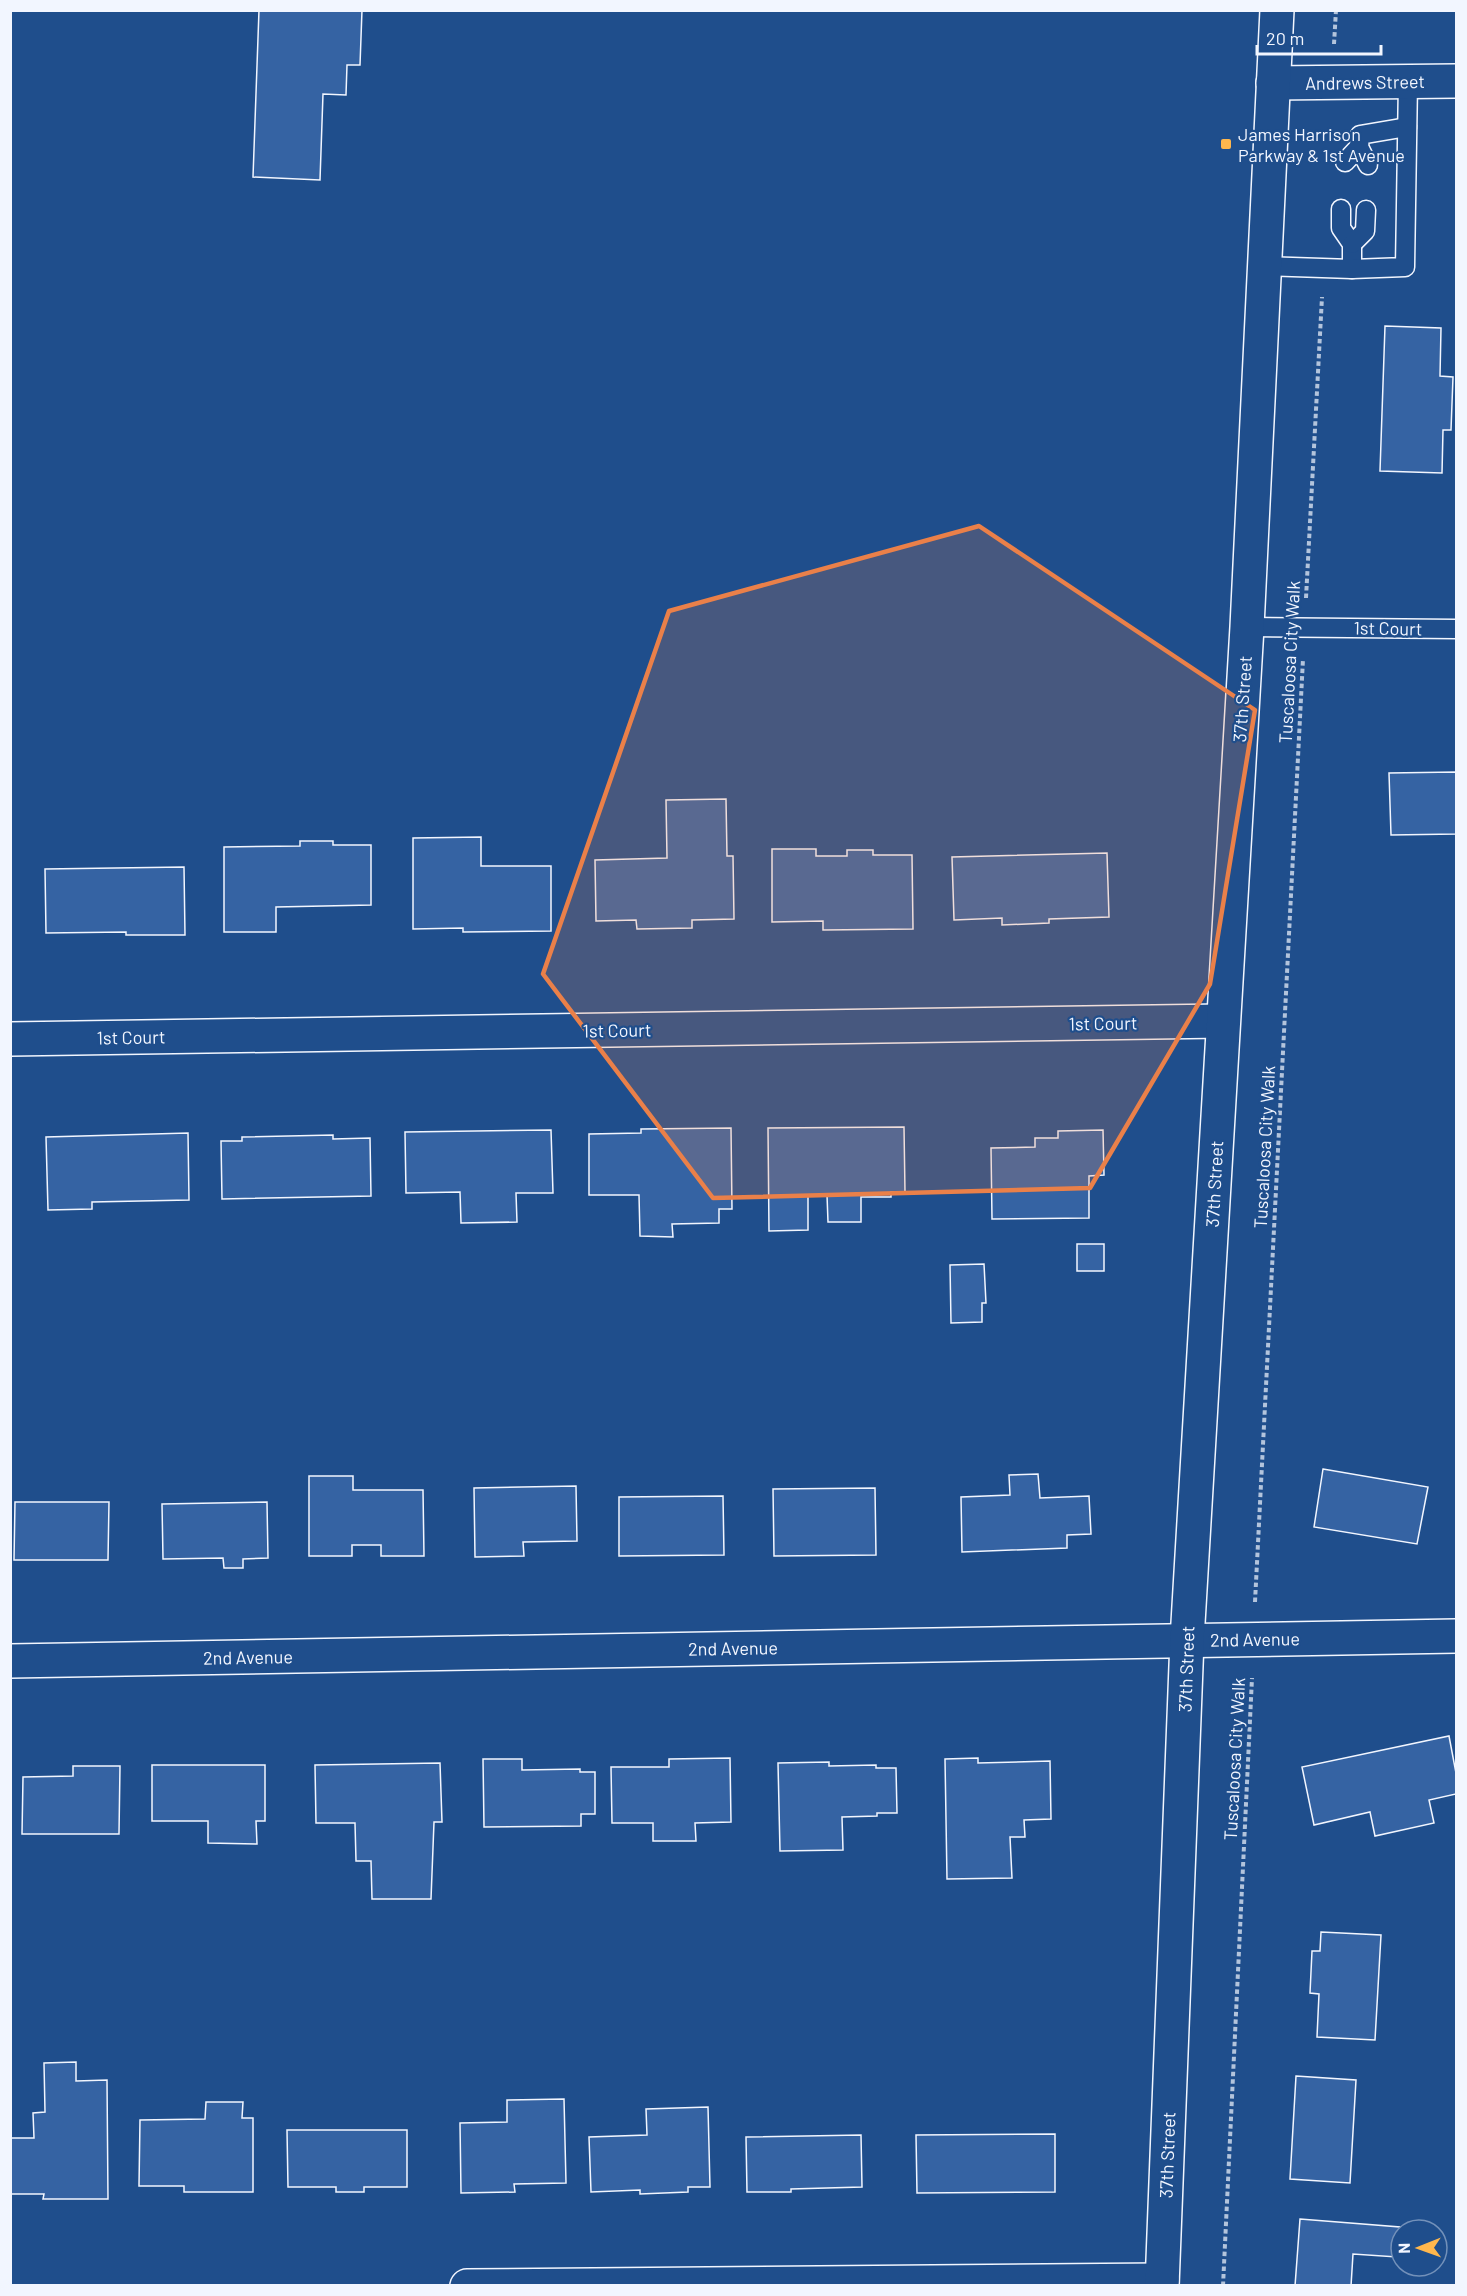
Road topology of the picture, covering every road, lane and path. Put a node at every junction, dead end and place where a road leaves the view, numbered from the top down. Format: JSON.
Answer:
{"nodes":[{"id":1,"x":1277,"y":10,"type":"edge"},
{"id":2,"x":1336,"y":10,"type":"edge"},
{"id":3,"x":1408,"y":81,"type":"junction"},
{"id":4,"x":1456,"y":81,"type":"edge"},
{"id":5,"x":1332,"y":82,"type":"junction"},
{"id":6,"x":1273,"y":83,"type":"junction"},
{"id":7,"x":1407,"y":127,"type":"junction"},
{"id":8,"x":1359,"y":147,"type":"junction"},
{"id":9,"x":1345,"y":162,"type":"dead end"},
{"id":10,"x":1368,"y":165,"type":"dead end"},
{"id":11,"x":1341,"y":209,"type":"dead end"},
{"id":12,"x":1366,"y":210,"type":"dead end"},
{"id":13,"x":1352,"y":244,"type":"junction"},
{"id":14,"x":1265,"y":266,"type":"junction"},
{"id":15,"x":1323,"y":268,"type":"junction"},
{"id":16,"x":1352,"y":269,"type":"junction"},
{"id":17,"x":1247,"y":627,"type":"junction"},
{"id":18,"x":1304,"y":628,"type":"junction"},
{"id":19,"x":1456,"y":629,"type":"edge"},
{"id":20,"x":1223,"y":1021,"type":"junction"},
{"id":21,"x":10,"y":1039,"type":"edge"},
{"id":22,"x":1456,"y":1636,"type":"edge"},
{"id":23,"x":1253,"y":1638,"type":"junction"},
{"id":24,"x":1187,"y":1640,"type":"junction"},
{"id":25,"x":10,"y":1661,"type":"edge"},
{"id":26,"x":1162,"y":2283,"type":"edge"},
{"id":27,"x":467,"y":2286,"type":"edge"},
{"id":28,"x":1222,"y":2286,"type":"edge"}],
"edges":[{"from":1,"to":6,"type":"street","name":"37th Street"},
{"from":2,"to":5,"type":"path"},
{"from":3,"to":4,"type":"street","name":"Andrews Street"},
{"from":3,"to":5,"type":"street","name":"Andrews Street"},
{"from":3,"to":7,"type":"lane"},
{"from":5,"to":6,"type":"street","name":"Andrews Street"},
{"from":6,"to":14,"type":"street","name":"37th Street"},
{"from":7,"to":8,"type":"lane"},
{"from":7,"to":16,"type":"lane"},
{"from":8,"to":9,"type":"lane"},
{"from":8,"to":10,"type":"lane"},
{"from":11,"to":13,"type":"lane"},
{"from":12,"to":13,"type":"lane"},
{"from":13,"to":16,"type":"lane"},
{"from":14,"to":15,"type":"lane"},
{"from":14,"to":17,"type":"street","name":"37th Street"},
{"from":15,"to":16,"type":"lane"},
{"from":15,"to":18,"type":"path","name":"Tuscaloosa City Walk"},
{"from":17,"to":18,"type":"lane","name":"1st Court"},
{"from":17,"to":20,"type":"street","name":"37th Street"},
{"from":18,"to":19,"type":"lane","name":"1st Court"},
{"from":18,"to":23,"type":"path","name":"Tuscaloosa City Walk"},
{"from":20,"to":21,"type":"street","name":"1st Court"},
{"from":20,"to":24,"type":"street","name":"37th Street"},
{"from":22,"to":23,"type":"street","name":"2nd Avenue"},
{"from":23,"to":24,"type":"street","name":"2nd Avenue"},
{"from":23,"to":28,"type":"path","name":"Tuscaloosa City Walk"},
{"from":24,"to":25,"type":"street","name":"2nd Avenue"},
{"from":24,"to":26,"type":"street","name":"37th Street"},
{"from":26,"to":27,"type":"street"}]}
